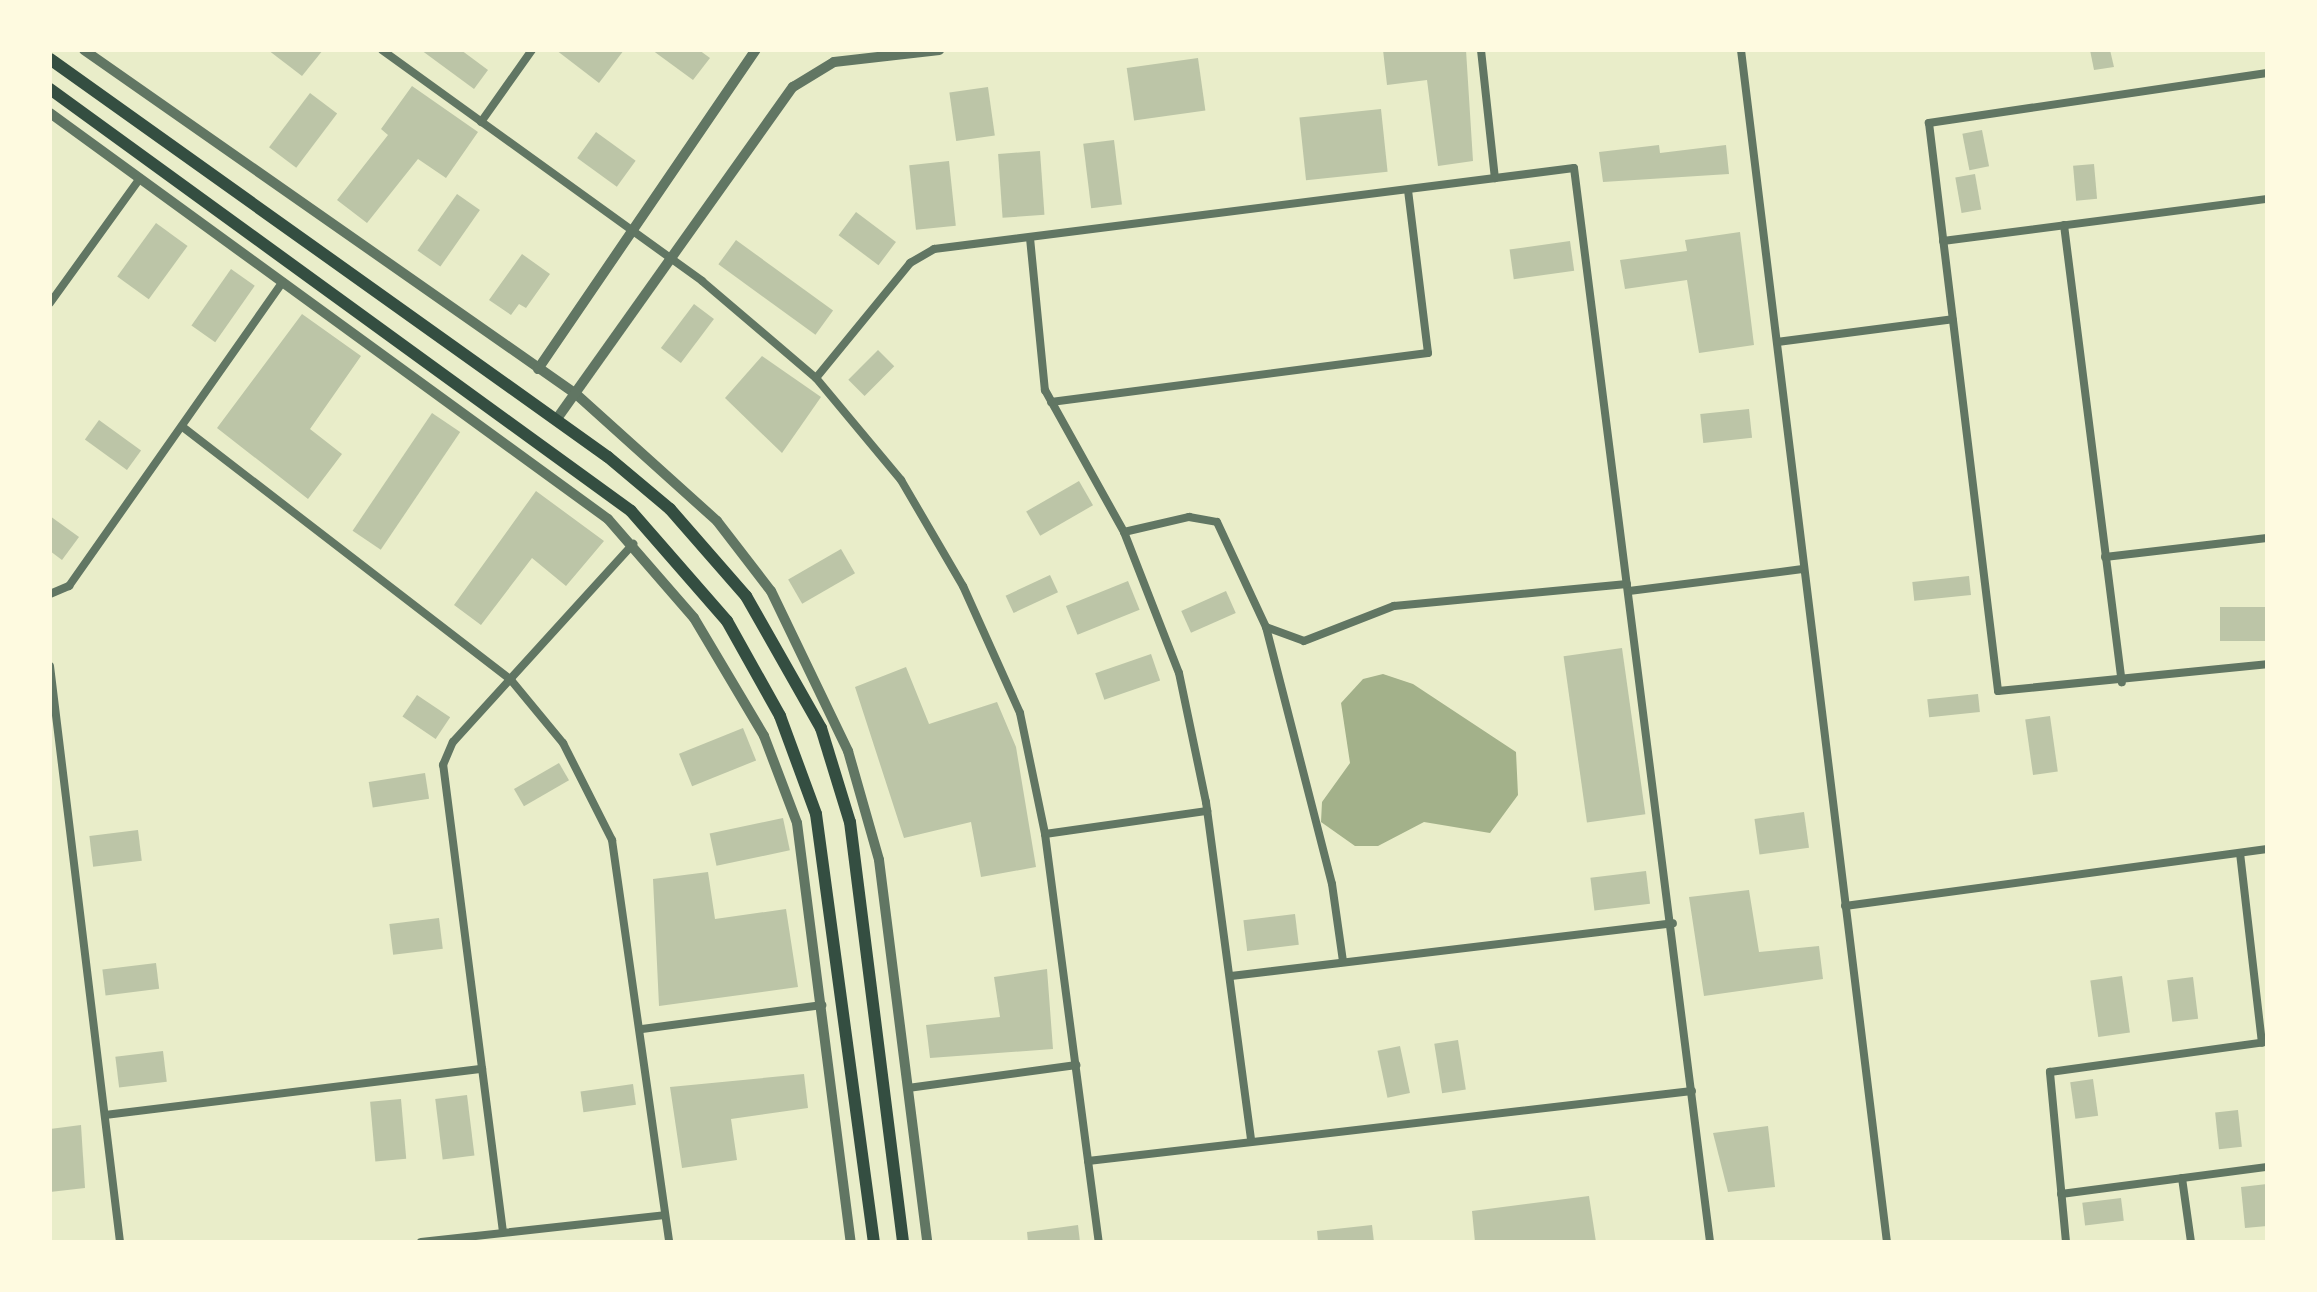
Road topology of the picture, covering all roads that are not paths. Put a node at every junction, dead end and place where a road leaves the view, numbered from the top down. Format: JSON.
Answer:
{"nodes":[{"id":1,"x":84,"y":50,"type":"edge"},
{"id":2,"x":382,"y":50,"type":"edge"},
{"id":3,"x":532,"y":50,"type":"edge"},
{"id":4,"x":756,"y":50,"type":"edge"},
{"id":5,"x":939,"y":50,"type":"edge"},
{"id":6,"x":1481,"y":50,"type":"edge"},
{"id":7,"x":1741,"y":50,"type":"edge"},
{"id":8,"x":50,"y":59,"type":"edge"},
{"id":9,"x":2267,"y":73,"type":"edge"},
{"id":10,"x":50,"y":89,"type":"edge"},
{"id":11,"x":50,"y":113,"type":"edge"},
{"id":12,"x":481,"y":122,"type":"junction"},
{"id":13,"x":140,"y":178,"type":"junction"},
{"id":14,"x":1495,"y":178,"type":"junction"},
{"id":15,"x":1408,"y":190,"type":"junction"},
{"id":16,"x":2267,"y":199,"type":"edge"},
{"id":17,"x":2064,"y":225,"type":"junction"},
{"id":18,"x":637,"y":235,"type":"junction"},
{"id":19,"x":1030,"y":238,"type":"junction"},
{"id":20,"x":1943,"y":241,"type":"junction"},
{"id":21,"x":669,"y":258,"type":"junction"},
{"id":22,"x":283,"y":282,"type":"junction"},
{"id":23,"x":50,"y":303,"type":"edge"},
{"id":24,"x":1953,"y":319,"type":"junction"},
{"id":25,"x":1777,"y":342,"type":"junction"},
{"id":26,"x":538,"y":369,"type":"junction"},
{"id":27,"x":816,"y":378,"type":"junction"},
{"id":28,"x":576,"y":394,"type":"junction"},
{"id":29,"x":1051,"y":402,"type":"junction"},
{"id":30,"x":556,"y":420,"type":"junction"},
{"id":31,"x":184,"y":428,"type":"junction"},
{"id":32,"x":1124,"y":532,"type":"junction"},
{"id":33,"x":2267,"y":538,"type":"edge"},
{"id":34,"x":634,"y":544,"type":"junction"},
{"id":35,"x":2105,"y":557,"type":"junction"},
{"id":36,"x":1803,"y":569,"type":"junction"},
{"id":37,"x":1628,"y":587,"type":"junction"},
{"id":38,"x":50,"y":594,"type":"edge"},
{"id":39,"x":1266,"y":627,"type":"junction"},
{"id":40,"x":2267,"y":664,"type":"edge"},
{"id":41,"x":50,"y":666,"type":"edge"},
{"id":42,"x":511,"y":680,"type":"junction"},
{"id":43,"x":2122,"y":682,"type":"junction"},
{"id":44,"x":1207,"y":811,"type":"junction"},
{"id":45,"x":1045,"y":834,"type":"junction"},
{"id":46,"x":2267,"y":849,"type":"edge"},
{"id":47,"x":2240,"y":853,"type":"junction"},
{"id":48,"x":1845,"y":906,"type":"junction"},
{"id":49,"x":1673,"y":923,"type":"junction"},
{"id":50,"x":1343,"y":961,"type":"junction"},
{"id":51,"x":1231,"y":976,"type":"junction"},
{"id":52,"x":822,"y":1005,"type":"junction"},
{"id":53,"x":642,"y":1029,"type":"junction"},
{"id":54,"x":2265,"y":1043,"type":"edge"},
{"id":55,"x":1076,"y":1065,"type":"junction"},
{"id":56,"x":482,"y":1069,"type":"junction"},
{"id":57,"x":908,"y":1088,"type":"junction"},
{"id":58,"x":1692,"y":1091,"type":"junction"},
{"id":59,"x":105,"y":1115,"type":"junction"},
{"id":60,"x":1251,"y":1140,"type":"junction"},
{"id":61,"x":1088,"y":1161,"type":"junction"},
{"id":62,"x":2267,"y":1167,"type":"edge"},
{"id":63,"x":2182,"y":1178,"type":"junction"},
{"id":64,"x":2061,"y":1194,"type":"junction"},
{"id":65,"x":665,"y":1215,"type":"junction"},
{"id":66,"x":503,"y":1232,"type":"junction"},
{"id":67,"x":120,"y":1242,"type":"edge"},
{"id":68,"x":421,"y":1242,"type":"edge"},
{"id":69,"x":669,"y":1242,"type":"edge"},
{"id":70,"x":851,"y":1242,"type":"edge"},
{"id":71,"x":874,"y":1242,"type":"edge"},
{"id":72,"x":903,"y":1242,"type":"edge"},
{"id":73,"x":927,"y":1242,"type":"edge"},
{"id":74,"x":1099,"y":1242,"type":"edge"},
{"id":75,"x":1710,"y":1242,"type":"edge"},
{"id":76,"x":1887,"y":1242,"type":"edge"},
{"id":77,"x":2066,"y":1242,"type":"edge"},
{"id":78,"x":2191,"y":1242,"type":"edge"}],
"edges":[{"from":1,"to":26,"type":"street"},
{"from":2,"to":12,"type":"street"},
{"from":3,"to":12,"type":"street"},
{"from":4,"to":18,"type":"street"},
{"from":5,"to":21,"type":"street"},
{"from":6,"to":14,"type":"street"},
{"from":7,"to":25,"type":"street"},
{"from":8,"to":30,"type":"main road"},
{"from":9,"to":20,"type":"street"},
{"from":10,"to":71,"type":"main road"},
{"from":11,"to":13,"type":"street"},
{"from":12,"to":18,"type":"street"},
{"from":13,"to":22,"type":"street"},
{"from":13,"to":23,"type":"street"},
{"from":14,"to":15,"type":"street"},
{"from":14,"to":37,"type":"street"},
{"from":15,"to":19,"type":"street"},
{"from":15,"to":29,"type":"street"},
{"from":16,"to":17,"type":"street"},
{"from":17,"to":20,"type":"street"},
{"from":17,"to":35,"type":"street"},
{"from":18,"to":21,"type":"street"},
{"from":18,"to":26,"type":"street"},
{"from":19,"to":27,"type":"street"},
{"from":19,"to":29,"type":"street"},
{"from":20,"to":24,"type":"street"},
{"from":21,"to":27,"type":"street"},
{"from":21,"to":28,"type":"street"},
{"from":22,"to":31,"type":"street"},
{"from":22,"to":34,"type":"street"},
{"from":24,"to":25,"type":"street"},
{"from":24,"to":43,"type":"street"},
{"from":25,"to":36,"type":"street"},
{"from":26,"to":28,"type":"street"},
{"from":27,"to":45,"type":"street"},
{"from":28,"to":30,"type":"street"},
{"from":28,"to":57,"type":"street"},
{"from":29,"to":32,"type":"street"},
{"from":30,"to":72,"type":"main road"},
{"from":31,"to":38,"type":"street"},
{"from":31,"to":42,"type":"street"},
{"from":32,"to":39,"type":"street"},
{"from":32,"to":44,"type":"street"},
{"from":33,"to":35,"type":"street"},
{"from":34,"to":42,"type":"street"},
{"from":34,"to":52,"type":"street"},
{"from":35,"to":43,"type":"street"},
{"from":36,"to":37,"type":"street"},
{"from":36,"to":48,"type":"street"},
{"from":37,"to":39,"type":"street"},
{"from":37,"to":49,"type":"street"},
{"from":39,"to":50,"type":"street"},
{"from":40,"to":43,"type":"street"},
{"from":41,"to":59,"type":"street"},
{"from":42,"to":53,"type":"street"},
{"from":42,"to":56,"type":"street"},
{"from":44,"to":45,"type":"street"},
{"from":44,"to":51,"type":"street"},
{"from":45,"to":55,"type":"street"},
{"from":46,"to":47,"type":"street"},
{"from":47,"to":48,"type":"street"},
{"from":47,"to":54,"type":"street"},
{"from":48,"to":76,"type":"street"},
{"from":49,"to":50,"type":"street"},
{"from":49,"to":58,"type":"street"},
{"from":50,"to":51,"type":"street"},
{"from":51,"to":60,"type":"street"},
{"from":52,"to":53,"type":"street"},
{"from":52,"to":70,"type":"street"},
{"from":53,"to":65,"type":"street"},
{"from":54,"to":64,"type":"street"},
{"from":55,"to":57,"type":"street"},
{"from":55,"to":61,"type":"street"},
{"from":56,"to":59,"type":"street"},
{"from":56,"to":66,"type":"street"},
{"from":57,"to":73,"type":"street"},
{"from":58,"to":60,"type":"street"},
{"from":58,"to":75,"type":"street"},
{"from":59,"to":67,"type":"street"},
{"from":60,"to":61,"type":"street"},
{"from":61,"to":74,"type":"street"},
{"from":62,"to":63,"type":"street"},
{"from":63,"to":64,"type":"street"},
{"from":63,"to":78,"type":"street"},
{"from":64,"to":77,"type":"street"},
{"from":65,"to":66,"type":"street"},
{"from":65,"to":69,"type":"street"},
{"from":66,"to":68,"type":"street"}]}
